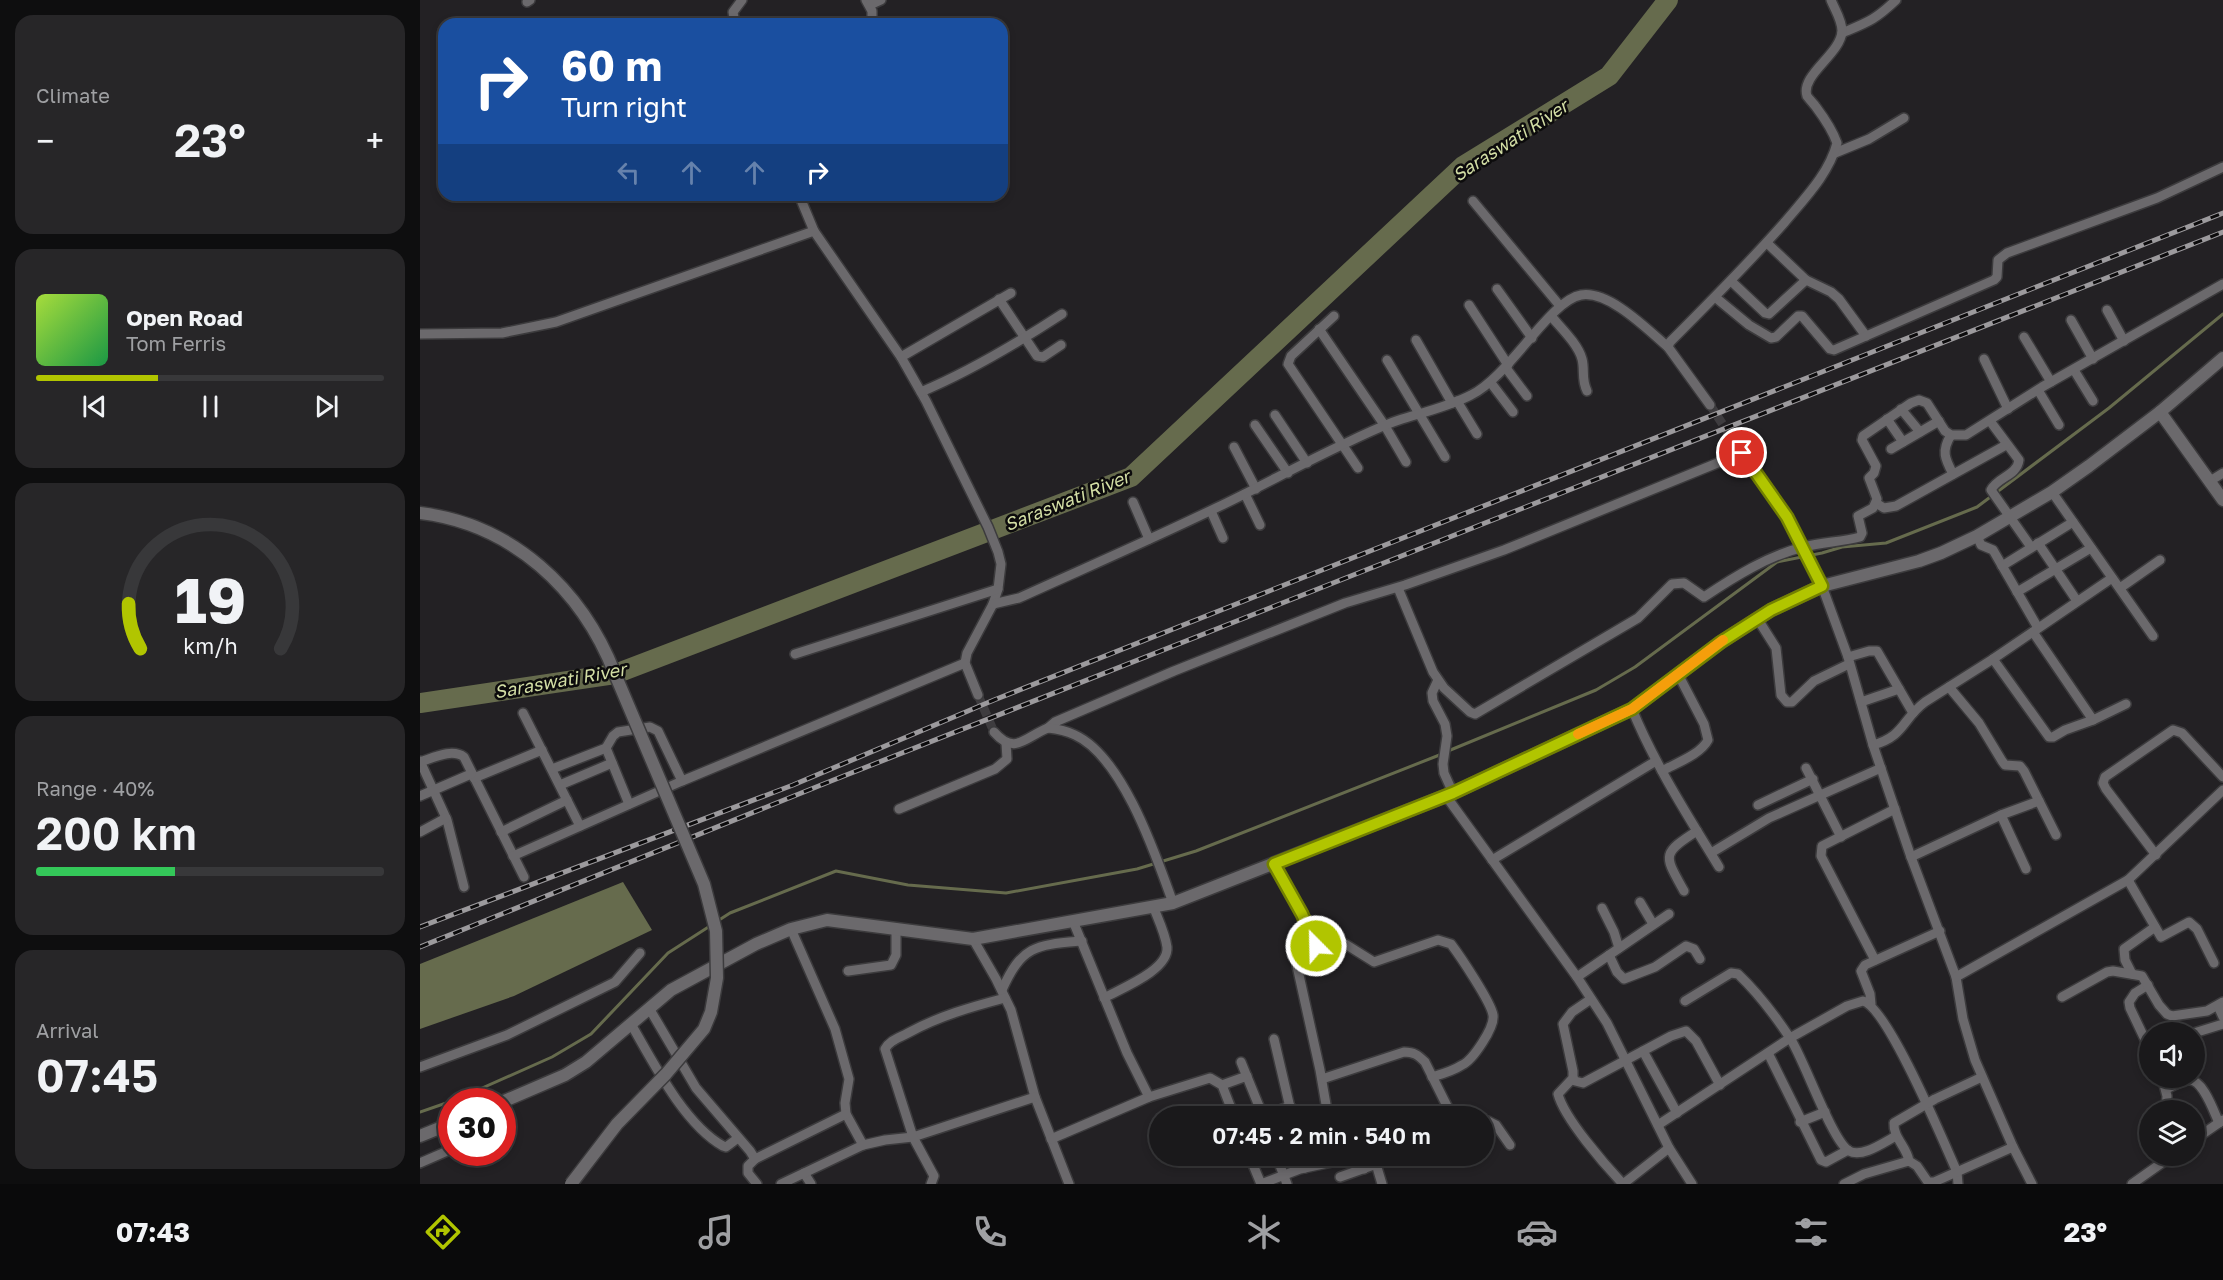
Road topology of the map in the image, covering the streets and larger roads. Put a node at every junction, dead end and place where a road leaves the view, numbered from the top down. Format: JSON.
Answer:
{"nodes":[{"id":1,"x":742,"y":0,"type":"edge"},
{"id":2,"x":881,"y":0,"type":"edge"},
{"id":3,"x":1831,"y":0,"type":"edge"},
{"id":4,"x":1896,"y":0,"type":"edge"},
{"id":5,"x":868,"y":3,"type":"edge"},
{"id":6,"x":734,"y":18,"type":"edge"},
{"id":7,"x":873,"y":18,"type":"edge"},
{"id":8,"x":1842,"y":33,"type":"junction"},
{"id":9,"x":1904,"y":118,"type":"dead end"},
{"id":10,"x":1834,"y":153,"type":"junction"},
{"id":11,"x":2223,"y":167,"type":"edge"},
{"id":12,"x":802,"y":201,"type":"edge"},
{"id":13,"x":1473,"y":201,"type":"dead end"},
{"id":14,"x":814,"y":231,"type":"junction"},
{"id":15,"x":1767,"y":243,"type":"junction"},
{"id":16,"x":1731,"y":280,"type":"junction"},
{"id":17,"x":1806,"y":280,"type":"junction"},
{"id":18,"x":2223,"y":284,"type":"edge"},
{"id":19,"x":1497,"y":289,"type":"dead end"},
{"id":20,"x":1011,"y":293,"type":"dead end"},
{"id":21,"x":1715,"y":297,"type":"junction"},
{"id":22,"x":999,"y":300,"type":"junction"},
{"id":23,"x":1469,"y":305,"type":"dead end"},
{"id":24,"x":1560,"y":306,"type":"junction"},
{"id":25,"x":2107,"y":310,"type":"dead end"},
{"id":26,"x":1062,"y":314,"type":"dead end"},
{"id":27,"x":1334,"y":316,"type":"dead end"},
{"id":28,"x":1551,"y":316,"type":"junction"},
{"id":29,"x":2071,"y":320,"type":"dead end"},
{"id":30,"x":1320,"y":329,"type":"junction"},
{"id":31,"x":420,"y":334,"type":"edge"},
{"id":32,"x":1866,"y":336,"type":"junction"},
{"id":33,"x":2024,"y":337,"type":"dead end"},
{"id":34,"x":1025,"y":338,"type":"junction"},
{"id":35,"x":1532,"y":338,"type":"junction"},
{"id":36,"x":1416,"y":340,"type":"dead end"},
{"id":37,"x":2124,"y":341,"type":"junction"},
{"id":38,"x":1061,"y":345,"type":"dead end"},
{"id":39,"x":1668,"y":347,"type":"junction"},
{"id":40,"x":901,"y":357,"type":"junction"},
{"id":41,"x":1984,"y":358,"type":"dead end"},
{"id":42,"x":2094,"y":358,"type":"junction"},
{"id":43,"x":2223,"y":358,"type":"edge"},
{"id":44,"x":1387,"y":360,"type":"dead end"},
{"id":45,"x":1507,"y":366,"type":"junction"},
{"id":46,"x":2074,"y":370,"type":"junction"},
{"id":47,"x":1491,"y":382,"type":"junction"},
{"id":48,"x":2050,"y":382,"type":"junction"},
{"id":49,"x":2038,"y":390,"type":"junction"},
{"id":50,"x":1587,"y":391,"type":"dead end"},
{"id":51,"x":921,"y":392,"type":"junction"},
{"id":52,"x":1527,"y":396,"type":"dead end"},
{"id":53,"x":2093,"y":401,"type":"dead end"},
{"id":54,"x":1455,"y":402,"type":"junction"},
{"id":55,"x":1710,"y":405,"type":"tunnel mouth"},
{"id":56,"x":1901,"y":409,"type":"junction"},
{"id":57,"x":2008,"y":410,"type":"junction"},
{"id":58,"x":1513,"y":412,"type":"dead end"},
{"id":59,"x":2160,"y":412,"type":"junction"},
{"id":60,"x":1419,"y":414,"type":"junction"},
{"id":61,"x":1275,"y":415,"type":"dead end"},
{"id":62,"x":1887,"y":419,"type":"junction"},
{"id":63,"x":1939,"y":421,"type":"junction"},
{"id":64,"x":1990,"y":421,"type":"junction"},
{"id":65,"x":1255,"y":425,"type":"dead end"},
{"id":66,"x":2059,"y":425,"type":"dead end"},
{"id":67,"x":1385,"y":426,"type":"junction"},
{"id":68,"x":1920,"y":432,"type":"junction"},
{"id":69,"x":1477,"y":434,"type":"dead end"},
{"id":70,"x":1951,"y":435,"type":"junction"},
{"id":71,"x":1731,"y":437,"type":"tunnel mouth"},
{"id":72,"x":1903,"y":442,"type":"junction"},
{"id":73,"x":1342,"y":445,"type":"junction"},
{"id":74,"x":2006,"y":445,"type":"junction"},
{"id":75,"x":1234,"y":447,"type":"dead end"},
{"id":76,"x":1891,"y":449,"type":"dead end"},
{"id":77,"x":1742,"y":453,"type":"junction"},
{"id":78,"x":1445,"y":457,"type":"dead end"},
{"id":79,"x":1406,"y":462,"type":"dead end"},
{"id":80,"x":1307,"y":463,"type":"junction"},
{"id":81,"x":1358,"y":468,"type":"dead end"},
{"id":82,"x":2223,"y":473,"type":"edge"},
{"id":83,"x":1288,"y":474,"type":"junction"},
{"id":84,"x":1953,"y":474,"type":"junction"},
{"id":85,"x":2210,"y":481,"type":"junction"},
{"id":86,"x":1256,"y":489,"type":"junction"},
{"id":87,"x":2052,"y":492,"type":"junction"},
{"id":88,"x":1245,"y":494,"type":"junction"},
{"id":89,"x":2223,"y":500,"type":"edge"},
{"id":90,"x":1133,"y":502,"type":"dead end"},
{"id":91,"x":1876,"y":503,"type":"junction"},
{"id":92,"x":1211,"y":511,"type":"junction"},
{"id":93,"x":420,"y":513,"type":"edge"},
{"id":94,"x":2008,"y":517,"type":"junction"},
{"id":95,"x":2073,"y":522,"type":"junction"},
{"id":96,"x":1260,"y":525,"type":"dead end"},
{"id":97,"x":1977,"y":536,"type":"junction"},
{"id":98,"x":1223,"y":538,"type":"dead end"},
{"id":99,"x":1149,"y":539,"type":"junction"},
{"id":100,"x":2034,"y":545,"type":"junction"},
{"id":101,"x":2091,"y":548,"type":"junction"},
{"id":102,"x":1805,"y":554,"type":"junction"},
{"id":103,"x":2160,"y":560,"type":"dead end"},
{"id":104,"x":2002,"y":566,"type":"junction"},
{"id":105,"x":2056,"y":569,"type":"junction"},
{"id":106,"x":2112,"y":578,"type":"junction"},
{"id":107,"x":1822,"y":586,"type":"junction"},
{"id":108,"x":1398,"y":588,"type":"junction"},
{"id":109,"x":2120,"y":588,"type":"junction"},
{"id":110,"x":998,"y":589,"type":"junction"},
{"id":111,"x":2017,"y":592,"type":"junction"},
{"id":112,"x":2077,"y":601,"type":"junction"},
{"id":113,"x":993,"y":603,"type":"junction"},
{"id":114,"x":1757,"y":618,"type":"junction"},
{"id":115,"x":2035,"y":630,"type":"junction"},
{"id":116,"x":2153,"y":636,"type":"dead end"},
{"id":117,"x":795,"y":654,"type":"dead end"},
{"id":118,"x":1993,"y":659,"type":"junction"},
{"id":119,"x":1848,"y":660,"type":"junction"},
{"id":120,"x":965,"y":663,"type":"junction"},
{"id":121,"x":1678,"y":674,"type":"junction"},
{"id":122,"x":1438,"y":680,"type":"junction"},
{"id":123,"x":1949,"y":687,"type":"junction"},
{"id":124,"x":1899,"y":689,"type":"junction"},
{"id":125,"x":978,"y":695,"type":"tunnel mouth"},
{"id":126,"x":1861,"y":702,"type":"junction"},
{"id":127,"x":2126,"y":704,"type":"dead end"},
{"id":128,"x":1632,"y":709,"type":"junction"},
{"id":129,"x":523,"y":713,"type":"dead end"},
{"id":130,"x":1913,"y":713,"type":"junction"},
{"id":131,"x":2093,"y":720,"type":"junction"},
{"id":132,"x":1048,"y":728,"type":"junction"},
{"id":133,"x":994,"y":732,"type":"tunnel mouth"},
{"id":134,"x":1006,"y":743,"type":"junction"},
{"id":135,"x":1874,"y":745,"type":"junction"},
{"id":136,"x":606,"y":748,"type":"junction"},
{"id":137,"x":542,"y":750,"type":"junction"},
{"id":138,"x":420,"y":761,"type":"edge"},
{"id":139,"x":1656,"y":761,"type":"junction"},
{"id":140,"x":612,"y":763,"type":"junction"},
{"id":141,"x":1806,"y":768,"type":"dead end"},
{"id":142,"x":1881,"y":768,"type":"junction"},
{"id":143,"x":552,"y":769,"type":"junction"},
{"id":144,"x":1662,"y":771,"type":"junction"},
{"id":145,"x":473,"y":776,"type":"junction"},
{"id":146,"x":2223,"y":777,"type":"edge"},
{"id":147,"x":1813,"y":779,"type":"junction"},
{"id":148,"x":682,"y":781,"type":"junction"},
{"id":149,"x":560,"y":785,"type":"junction"},
{"id":150,"x":433,"y":789,"type":"junction"},
{"id":151,"x":2223,"y":790,"type":"edge"},
{"id":152,"x":1821,"y":794,"type":"junction"},
{"id":153,"x":1450,"y":795,"type":"junction"},
{"id":154,"x":420,"y":796,"type":"edge"},
{"id":155,"x":567,"y":800,"type":"junction"},
{"id":156,"x":2039,"y":801,"type":"junction"},
{"id":157,"x":629,"y":804,"type":"junction"},
{"id":158,"x":1758,"y":805,"type":"dead end"},
{"id":159,"x":899,"y":809,"type":"dead end"},
{"id":160,"x":1895,"y":809,"type":"junction"},
{"id":161,"x":2001,"y":815,"type":"junction"},
{"id":162,"x":446,"y":818,"type":"junction"},
{"id":163,"x":580,"y":826,"type":"junction"},
{"id":164,"x":1697,"y":831,"type":"junction"},
{"id":165,"x":420,"y":832,"type":"edge"},
{"id":166,"x":501,"y":832,"type":"junction"},
{"id":167,"x":2056,"y":835,"type":"dead end"},
{"id":168,"x":1840,"y":837,"type":"junction"},
{"id":169,"x":1711,"y":853,"type":"junction"},
{"id":170,"x":2156,"y":855,"type":"junction"},
{"id":171,"x":513,"y":856,"type":"junction"},
{"id":172,"x":1911,"y":857,"type":"junction"},
{"id":173,"x":1492,"y":860,"type":"junction"},
{"id":174,"x":1274,"y":864,"type":"junction"},
{"id":175,"x":1719,"y":867,"type":"dead end"},
{"id":176,"x":2026,"y":869,"type":"dead end"},
{"id":177,"x":524,"y":877,"type":"dead end"},
{"id":178,"x":2128,"y":880,"type":"junction"},
{"id":179,"x":464,"y":887,"type":"dead end"},
{"id":180,"x":1684,"y":891,"type":"dead end"},
{"id":181,"x":1640,"y":902,"type":"dead end"},
{"id":182,"x":1173,"y":903,"type":"junction"},
{"id":183,"x":1153,"y":906,"type":"junction"},
{"id":184,"x":1602,"y":908,"type":"dead end"},
{"id":185,"x":1669,"y":914,"type":"dead end"},
{"id":186,"x":1073,"y":921,"type":"junction"},
{"id":187,"x":1653,"y":924,"type":"junction"},
{"id":188,"x":2155,"y":927,"type":"junction"},
{"id":189,"x":791,"y":928,"type":"junction"},
{"id":190,"x":896,"y":930,"type":"junction"},
{"id":191,"x":1940,"y":932,"type":"junction"},
{"id":192,"x":973,"y":939,"type":"junction"},
{"id":193,"x":1082,"y":940,"type":"junction"},
{"id":194,"x":1316,"y":946,"type":"junction"},
{"id":195,"x":1619,"y":948,"type":"junction"},
{"id":196,"x":640,"y":952,"type":"dead end"},
{"id":197,"x":1609,"y":955,"type":"junction"},
{"id":198,"x":1700,"y":959,"type":"dead end"},
{"id":199,"x":1875,"y":960,"type":"junction"},
{"id":200,"x":2214,"y":963,"type":"dead end"},
{"id":201,"x":848,"y":971,"type":"dead end"},
{"id":202,"x":2132,"y":974,"type":"junction"},
{"id":203,"x":1577,"y":977,"type":"junction"},
{"id":204,"x":1956,"y":977,"type":"junction"},
{"id":205,"x":2148,"y":985,"type":"junction"},
{"id":206,"x":1003,"y":994,"type":"junction"},
{"id":207,"x":2062,"y":997,"type":"dead end"},
{"id":208,"x":1104,"y":998,"type":"junction"},
{"id":209,"x":1591,"y":999,"type":"junction"},
{"id":210,"x":1685,"y":1001,"type":"dead end"},
{"id":211,"x":1871,"y":1004,"type":"junction"},
{"id":212,"x":2220,"y":1004,"type":"edge"},
{"id":213,"x":649,"y":1008,"type":"junction"},
{"id":214,"x":2223,"y":1017,"type":"edge"},
{"id":215,"x":631,"y":1024,"type":"junction"},
{"id":216,"x":2223,"y":1024,"type":"edge"},
{"id":217,"x":2139,"y":1027,"type":"edge"},
{"id":218,"x":2205,"y":1030,"type":"edge"},
{"id":219,"x":1790,"y":1038,"type":"junction"},
{"id":220,"x":1274,"y":1039,"type":"dead end"},
{"id":221,"x":1643,"y":1051,"type":"junction"},
{"id":222,"x":1768,"y":1053,"type":"junction"},
{"id":223,"x":1626,"y":1060,"type":"junction"},
{"id":224,"x":1241,"y":1062,"type":"dead end"},
{"id":225,"x":420,"y":1067,"type":"edge"},
{"id":226,"x":1247,"y":1076,"type":"junction"},
{"id":227,"x":1432,"y":1077,"type":"junction"},
{"id":228,"x":1982,"y":1077,"type":"junction"},
{"id":229,"x":1573,"y":1078,"type":"junction"},
{"id":230,"x":1322,"y":1079,"type":"junction"},
{"id":231,"x":1222,"y":1085,"type":"junction"},
{"id":232,"x":1720,"y":1085,"type":"junction"},
{"id":233,"x":2166,"y":1089,"type":"joint"},
{"id":234,"x":516,"y":1096,"type":"edge"},
{"id":235,"x":1035,"y":1097,"type":"junction"},
{"id":236,"x":1149,"y":1097,"type":"junction"},
{"id":237,"x":2166,"y":1100,"type":"edge"},
{"id":238,"x":1927,"y":1103,"type":"junction"},
{"id":239,"x":1230,"y":1106,"type":"edge"},
{"id":240,"x":1259,"y":1106,"type":"edge"},
{"id":241,"x":1290,"y":1106,"type":"edge"},
{"id":242,"x":1326,"y":1106,"type":"edge"},
{"id":243,"x":1447,"y":1106,"type":"edge"},
{"id":244,"x":1825,"y":1112,"type":"junction"},
{"id":245,"x":1677,"y":1113,"type":"junction"},
{"id":246,"x":846,"y":1114,"type":"junction"},
{"id":247,"x":2221,"y":1121,"type":"edge"},
{"id":248,"x":1800,"y":1122,"type":"junction"},
{"id":249,"x":1494,"y":1125,"type":"edge"},
{"id":250,"x":1658,"y":1125,"type":"junction"},
{"id":251,"x":438,"y":1129,"type":"edge"},
{"id":252,"x":2205,"y":1132,"type":"edge"},
{"id":253,"x":420,"y":1136,"type":"edge"},
{"id":254,"x":1896,"y":1136,"type":"junction"},
{"id":255,"x":913,"y":1137,"type":"junction"},
{"id":256,"x":738,"y":1138,"type":"junction"},
{"id":257,"x":1052,"y":1139,"type":"junction"},
{"id":258,"x":862,"y":1145,"type":"junction"},
{"id":259,"x":1510,"y":1145,"type":"dead end"},
{"id":260,"x":2013,"y":1147,"type":"junction"},
{"id":261,"x":1670,"y":1148,"type":"junction"},
{"id":262,"x":1848,"y":1150,"type":"junction"},
{"id":263,"x":438,"y":1155,"type":"edge"},
{"id":264,"x":755,"y":1159,"type":"junction"},
{"id":265,"x":1910,"y":1161,"type":"junction"},
{"id":266,"x":420,"y":1163,"type":"edge"},
{"id":267,"x":1254,"y":1166,"type":"edge"},
{"id":268,"x":1311,"y":1166,"type":"edge"},
{"id":269,"x":1338,"y":1166,"type":"edge"},
{"id":270,"x":1363,"y":1166,"type":"edge"},
{"id":271,"x":1371,"y":1166,"type":"edge"},
{"id":272,"x":1377,"y":1166,"type":"edge"},
{"id":273,"x":2157,"y":1166,"type":"edge"},
{"id":274,"x":1305,"y":1168,"type":"joint"},
{"id":275,"x":1364,"y":1169,"type":"junction"},
{"id":276,"x":1958,"y":1172,"type":"junction"},
{"id":277,"x":804,"y":1173,"type":"junction"},
{"id":278,"x":1285,"y":1180,"type":"edge"},
{"id":279,"x":1341,"y":1181,"type":"edge"},
{"id":280,"x":572,"y":1184,"type":"edge"},
{"id":281,"x":757,"y":1184,"type":"edge"},
{"id":282,"x":781,"y":1184,"type":"edge"},
{"id":283,"x":811,"y":1184,"type":"edge"},
{"id":284,"x":931,"y":1184,"type":"edge"},
{"id":285,"x":1069,"y":1184,"type":"edge"},
{"id":286,"x":1261,"y":1184,"type":"edge"},
{"id":287,"x":1382,"y":1184,"type":"edge"},
{"id":288,"x":1623,"y":1184,"type":"edge"},
{"id":289,"x":1692,"y":1184,"type":"edge"},
{"id":290,"x":1844,"y":1184,"type":"edge"},
{"id":291,"x":1958,"y":1184,"type":"edge"},
{"id":292,"x":2031,"y":1184,"type":"edge"},
{"id":293,"x":2132,"y":1184,"type":"edge"}],
"edges":[{"from":1,"to":6,"type":"street"},
{"from":2,"to":5,"type":"street"},
{"from":3,"to":8,"type":"street"},
{"from":4,"to":8,"type":"street"},
{"from":5,"to":7,"type":"street"},
{"from":8,"to":10,"type":"street"},
{"from":9,"to":10,"type":"street"},
{"from":10,"to":15,"type":"street"},
{"from":11,"to":32,"type":"street"},
{"from":12,"to":14,"type":"street"},
{"from":13,"to":24,"type":"street"},
{"from":14,"to":31,"type":"street"},
{"from":14,"to":40,"type":"street"},
{"from":15,"to":16,"type":"street"},
{"from":15,"to":17,"type":"street"},
{"from":16,"to":17,"type":"street"},
{"from":16,"to":21,"type":"street"},
{"from":17,"to":32,"type":"street"},
{"from":18,"to":37,"type":"street"},
{"from":19,"to":35,"type":"street"},
{"from":20,"to":22,"type":"street"},
{"from":21,"to":32,"type":"street"},
{"from":21,"to":39,"type":"street"},
{"from":22,"to":34,"type":"street"},
{"from":22,"to":40,"type":"street"},
{"from":23,"to":45,"type":"street"},
{"from":24,"to":28,"type":"street"},
{"from":24,"to":39,"type":"street"},
{"from":25,"to":37,"type":"street"},
{"from":26,"to":34,"type":"street"},
{"from":27,"to":30,"type":"street"},
{"from":28,"to":35,"type":"street"},
{"from":28,"to":50,"type":"street"},
{"from":29,"to":42,"type":"street"},
{"from":30,"to":67,"type":"street"},
{"from":30,"to":73,"type":"street"},
{"from":33,"to":48,"type":"street"},
{"from":34,"to":38,"type":"street"},
{"from":34,"to":51,"type":"street"},
{"from":35,"to":45,"type":"street"},
{"from":36,"to":54,"type":"street"},
{"from":37,"to":42,"type":"street"},
{"from":39,"to":55,"type":"street"},
{"from":40,"to":51,"type":"street"},
{"from":41,"to":57,"type":"street"},
{"from":42,"to":46,"type":"street"},
{"from":43,"to":59,"type":"street"},
{"from":44,"to":60,"type":"street"},
{"from":45,"to":47,"type":"street"},
{"from":45,"to":52,"type":"street"},
{"from":46,"to":48,"type":"street"},
{"from":46,"to":53,"type":"street"},
{"from":47,"to":54,"type":"street"},
{"from":47,"to":58,"type":"street"},
{"from":48,"to":49,"type":"street"},
{"from":49,"to":57,"type":"street"},
{"from":49,"to":66,"type":"street"},
{"from":51,"to":110,"type":"street"},
{"from":54,"to":60,"type":"street"},
{"from":54,"to":69,"type":"street"},
{"from":56,"to":62,"type":"street"},
{"from":56,"to":63,"type":"street"},
{"from":56,"to":68,"type":"street"},
{"from":57,"to":64,"type":"street"},
{"from":59,"to":85,"type":"street"},
{"from":59,"to":87,"type":"street"},
{"from":60,"to":67,"type":"street"},
{"from":60,"to":78,"type":"street"},
{"from":61,"to":80,"type":"street"},
{"from":62,"to":72,"type":"street"},
{"from":62,"to":91,"type":"street"},
{"from":63,"to":68,"type":"street"},
{"from":63,"to":70,"type":"street"},
{"from":64,"to":70,"type":"street"},
{"from":64,"to":74,"type":"street"},
{"from":65,"to":83,"type":"street"},
{"from":67,"to":73,"type":"street"},
{"from":67,"to":79,"type":"street"},
{"from":68,"to":72,"type":"street"},
{"from":70,"to":84,"type":"street"},
{"from":71,"to":77,"type":"street"},
{"from":72,"to":76,"type":"street"},
{"from":73,"to":80,"type":"street"},
{"from":73,"to":81,"type":"street"},
{"from":74,"to":84,"type":"street"},
{"from":74,"to":94,"type":"street"},
{"from":75,"to":86,"type":"street"},
{"from":77,"to":102,"type":"street"},
{"from":77,"to":108,"type":"street"},
{"from":80,"to":83,"type":"street"},
{"from":82,"to":85,"type":"street"},
{"from":83,"to":86,"type":"street"},
{"from":84,"to":91,"type":"street"},
{"from":85,"to":89,"type":"street"},
{"from":86,"to":88,"type":"street"},
{"from":87,"to":94,"type":"street"},
{"from":87,"to":95,"type":"street"},
{"from":88,"to":92,"type":"street"},
{"from":88,"to":96,"type":"street"},
{"from":90,"to":99,"type":"street"},
{"from":91,"to":102,"type":"street"},
{"from":92,"to":98,"type":"street"},
{"from":92,"to":99,"type":"street"},
{"from":93,"to":280,"type":"street","bridge":true},
{"from":94,"to":97,"type":"street"},
{"from":94,"to":100,"type":"street"},
{"from":95,"to":100,"type":"street"},
{"from":95,"to":101,"type":"street"},
{"from":97,"to":104,"type":"street"},
{"from":97,"to":107,"type":"street"},
{"from":99,"to":113,"type":"street"},
{"from":100,"to":104,"type":"street"},
{"from":100,"to":105,"type":"street"},
{"from":101,"to":105,"type":"street"},
{"from":101,"to":106,"type":"street"},
{"from":102,"to":107,"type":"street"},
{"from":102,"to":122,"type":"street"},
{"from":103,"to":109,"type":"street"},
{"from":104,"to":111,"type":"street"},
{"from":105,"to":111,"type":"street"},
{"from":105,"to":112,"type":"street"},
{"from":106,"to":109,"type":"street"},
{"from":106,"to":112,"type":"street"},
{"from":107,"to":114,"type":"street"},
{"from":107,"to":119,"type":"street"},
{"from":108,"to":122,"type":"street"},
{"from":108,"to":132,"type":"street"},
{"from":109,"to":116,"type":"street"},
{"from":110,"to":113,"type":"street"},
{"from":110,"to":117,"type":"street"},
{"from":111,"to":115,"type":"street"},
{"from":112,"to":115,"type":"street"},
{"from":113,"to":120,"type":"street"},
{"from":114,"to":119,"type":"street"},
{"from":114,"to":121,"type":"street"},
{"from":115,"to":118,"type":"street"},
{"from":115,"to":131,"type":"street"},
{"from":118,"to":123,"type":"street"},
{"from":118,"to":131,"type":"street"},
{"from":119,"to":124,"type":"street"},
{"from":119,"to":126,"type":"street"},
{"from":120,"to":125,"type":"street"},
{"from":120,"to":148,"type":"street"},
{"from":121,"to":128,"type":"street"},
{"from":121,"to":144,"type":"street"},
{"from":122,"to":153,"type":"street"},
{"from":123,"to":130,"type":"street"},
{"from":123,"to":156,"type":"street"},
{"from":124,"to":126,"type":"street"},
{"from":124,"to":130,"type":"street"},
{"from":126,"to":135,"type":"street"},
{"from":127,"to":131,"type":"street"},
{"from":128,"to":139,"type":"street"},
{"from":128,"to":153,"type":"street"},
{"from":129,"to":137,"type":"street"},
{"from":130,"to":135,"type":"street"},
{"from":132,"to":134,"type":"street"},
{"from":132,"to":182,"type":"street"},
{"from":133,"to":134,"type":"street"},
{"from":134,"to":159,"type":"street"},
{"from":135,"to":142,"type":"street"},
{"from":136,"to":140,"type":"street"},
{"from":136,"to":143,"type":"street"},
{"from":136,"to":148,"type":"street"},
{"from":137,"to":143,"type":"street"},
{"from":137,"to":145,"type":"street"},
{"from":138,"to":145,"type":"street"},
{"from":138,"to":150,"type":"street"},
{"from":139,"to":144,"type":"street"},
{"from":139,"to":173,"type":"street"},
{"from":140,"to":149,"type":"street"},
{"from":140,"to":157,"type":"street"},
{"from":141,"to":147,"type":"street"},
{"from":142,"to":152,"type":"street"},
{"from":142,"to":160,"type":"street"},
{"from":143,"to":149,"type":"street"},
{"from":144,"to":164,"type":"street"},
{"from":145,"to":150,"type":"street"},
{"from":145,"to":166,"type":"street"},
{"from":146,"to":170,"type":"street"},
{"from":147,"to":152,"type":"street"},
{"from":147,"to":158,"type":"street"},
{"from":148,"to":157,"type":"street"},
{"from":149,"to":155,"type":"street"},
{"from":150,"to":154,"type":"street"},
{"from":150,"to":162,"type":"street"},
{"from":151,"to":170,"type":"street"},
{"from":152,"to":168,"type":"street"},
{"from":152,"to":169,"type":"street"},
{"from":153,"to":173,"type":"street"},
{"from":153,"to":174,"type":"street"},
{"from":155,"to":163,"type":"street"},
{"from":155,"to":166,"type":"street"},
{"from":156,"to":161,"type":"street"},
{"from":156,"to":167,"type":"street"},
{"from":157,"to":163,"type":"street"},
{"from":160,"to":168,"type":"street"},
{"from":160,"to":172,"type":"street"},
{"from":161,"to":172,"type":"street"},
{"from":161,"to":176,"type":"street"},
{"from":162,"to":165,"type":"street"},
{"from":162,"to":179,"type":"street"},
{"from":163,"to":171,"type":"street"},
{"from":164,"to":169,"type":"street"},
{"from":164,"to":180,"type":"street"},
{"from":166,"to":171,"type":"street"},
{"from":168,"to":199,"type":"street"},
{"from":169,"to":175,"type":"street"},
{"from":170,"to":178,"type":"street"},
{"from":171,"to":177,"type":"street"},
{"from":172,"to":191,"type":"street"},
{"from":173,"to":203,"type":"street"},
{"from":174,"to":182,"type":"street"},
{"from":174,"to":194,"type":"street"},
{"from":178,"to":188,"type":"street"},
{"from":178,"to":204,"type":"street"},
{"from":181,"to":187,"type":"street"},
{"from":182,"to":183,"type":"street"},
{"from":183,"to":186,"type":"street"},
{"from":183,"to":208,"type":"street"},
{"from":184,"to":195,"type":"street"},
{"from":185,"to":187,"type":"street"},
{"from":186,"to":192,"type":"street"},
{"from":186,"to":193,"type":"street"},
{"from":187,"to":195,"type":"street"},
{"from":188,"to":200,"type":"street"},
{"from":188,"to":202,"type":"street"},
{"from":189,"to":190,"type":"street"},
{"from":189,"to":213,"type":"street"},
{"from":189,"to":246,"type":"street"},
{"from":190,"to":192,"type":"street"},
{"from":190,"to":201,"type":"street"},
{"from":191,"to":199,"type":"street"},
{"from":191,"to":204,"type":"street"},
{"from":192,"to":206,"type":"street"},
{"from":193,"to":206,"type":"street"},
{"from":193,"to":208,"type":"street"},
{"from":194,"to":227,"type":"street"},
{"from":194,"to":230,"type":"street"},
{"from":195,"to":197,"type":"street"},
{"from":196,"to":225,"type":"street"},
{"from":197,"to":198,"type":"street"},
{"from":197,"to":203,"type":"street"},
{"from":199,"to":211,"type":"street"},
{"from":202,"to":205,"type":"street"},
{"from":202,"to":207,"type":"street"},
{"from":203,"to":209,"type":"street"},
{"from":204,"to":228,"type":"street"},
{"from":205,"to":212,"type":"street"},
{"from":205,"to":217,"type":"street"},
{"from":206,"to":235,"type":"street"},
{"from":206,"to":255,"type":"street"},
{"from":208,"to":236,"type":"street"},
{"from":209,"to":223,"type":"street"},
{"from":209,"to":229,"type":"street"},
{"from":210,"to":219,"type":"street"},
{"from":211,"to":219,"type":"street"},
{"from":211,"to":238,"type":"street"},
{"from":212,"to":214,"type":"street"},
{"from":213,"to":215,"type":"street"},
{"from":213,"to":256,"type":"street"},
{"from":215,"to":234,"type":"street"},
{"from":215,"to":256,"type":"street"},
{"from":216,"to":218,"type":"street"},
{"from":219,"to":222,"type":"street"},
{"from":219,"to":244,"type":"street"},
{"from":220,"to":241,"type":"street"},
{"from":221,"to":223,"type":"street"},
{"from":221,"to":232,"type":"street"},
{"from":221,"to":245,"type":"street"},
{"from":222,"to":232,"type":"street"},
{"from":222,"to":248,"type":"street"},
{"from":223,"to":229,"type":"street"},
{"from":223,"to":250,"type":"street"},
{"from":224,"to":226,"type":"street"},
{"from":226,"to":231,"type":"street"},
{"from":226,"to":240,"type":"street"},
{"from":227,"to":230,"type":"street"},
{"from":227,"to":243,"type":"street"},
{"from":228,"to":238,"type":"street"},
{"from":228,"to":260,"type":"street"},
{"from":229,"to":288,"type":"street"},
{"from":230,"to":242,"type":"street"},
{"from":231,"to":236,"type":"street"},
{"from":231,"to":239,"type":"street"},
{"from":232,"to":245,"type":"street"},
{"from":233,"to":237,"type":"street"},
{"from":233,"to":247,"type":"street"},
{"from":235,"to":255,"type":"street"},
{"from":235,"to":257,"type":"street"},
{"from":236,"to":257,"type":"street"},
{"from":238,"to":254,"type":"street"},
{"from":238,"to":276,"type":"street"},
{"from":244,"to":248,"type":"street"},
{"from":244,"to":262,"type":"street"},
{"from":245,"to":250,"type":"street"},
{"from":246,"to":258,"type":"street"},
{"from":246,"to":264,"type":"street"},
{"from":247,"to":252,"type":"street"},
{"from":248,"to":262,"type":"street"},
{"from":249,"to":259,"type":"street"},
{"from":250,"to":261,"type":"street"},
{"from":251,"to":253,"type":"street"},
{"from":254,"to":262,"type":"street"},
{"from":254,"to":265,"type":"street"},
{"from":255,"to":258,"type":"street"},
{"from":255,"to":284,"type":"street"},
{"from":256,"to":264,"type":"street"},
{"from":257,"to":285,"type":"street"},
{"from":258,"to":277,"type":"street"},
{"from":260,"to":276,"type":"street"},
{"from":260,"to":292,"type":"street"},
{"from":261,"to":288,"type":"street"},
{"from":261,"to":289,"type":"street"},
{"from":263,"to":266,"type":"street"},
{"from":264,"to":281,"type":"street"},
{"from":265,"to":276,"type":"street"},
{"from":265,"to":290,"type":"street"},
{"from":267,"to":286,"type":"street"},
{"from":268,"to":274,"type":"street"},
{"from":269,"to":279,"type":"street"},
{"from":270,"to":275,"type":"street"},
{"from":271,"to":275,"type":"street"},
{"from":272,"to":287,"type":"street"},
{"from":273,"to":293,"type":"street"},
{"from":274,"to":278,"type":"street"},
{"from":275,"to":279,"type":"street"},
{"from":276,"to":291,"type":"street"},
{"from":277,"to":282,"type":"street"},
{"from":277,"to":283,"type":"street"},
{"from":278,"to":286,"type":"street"}]}
